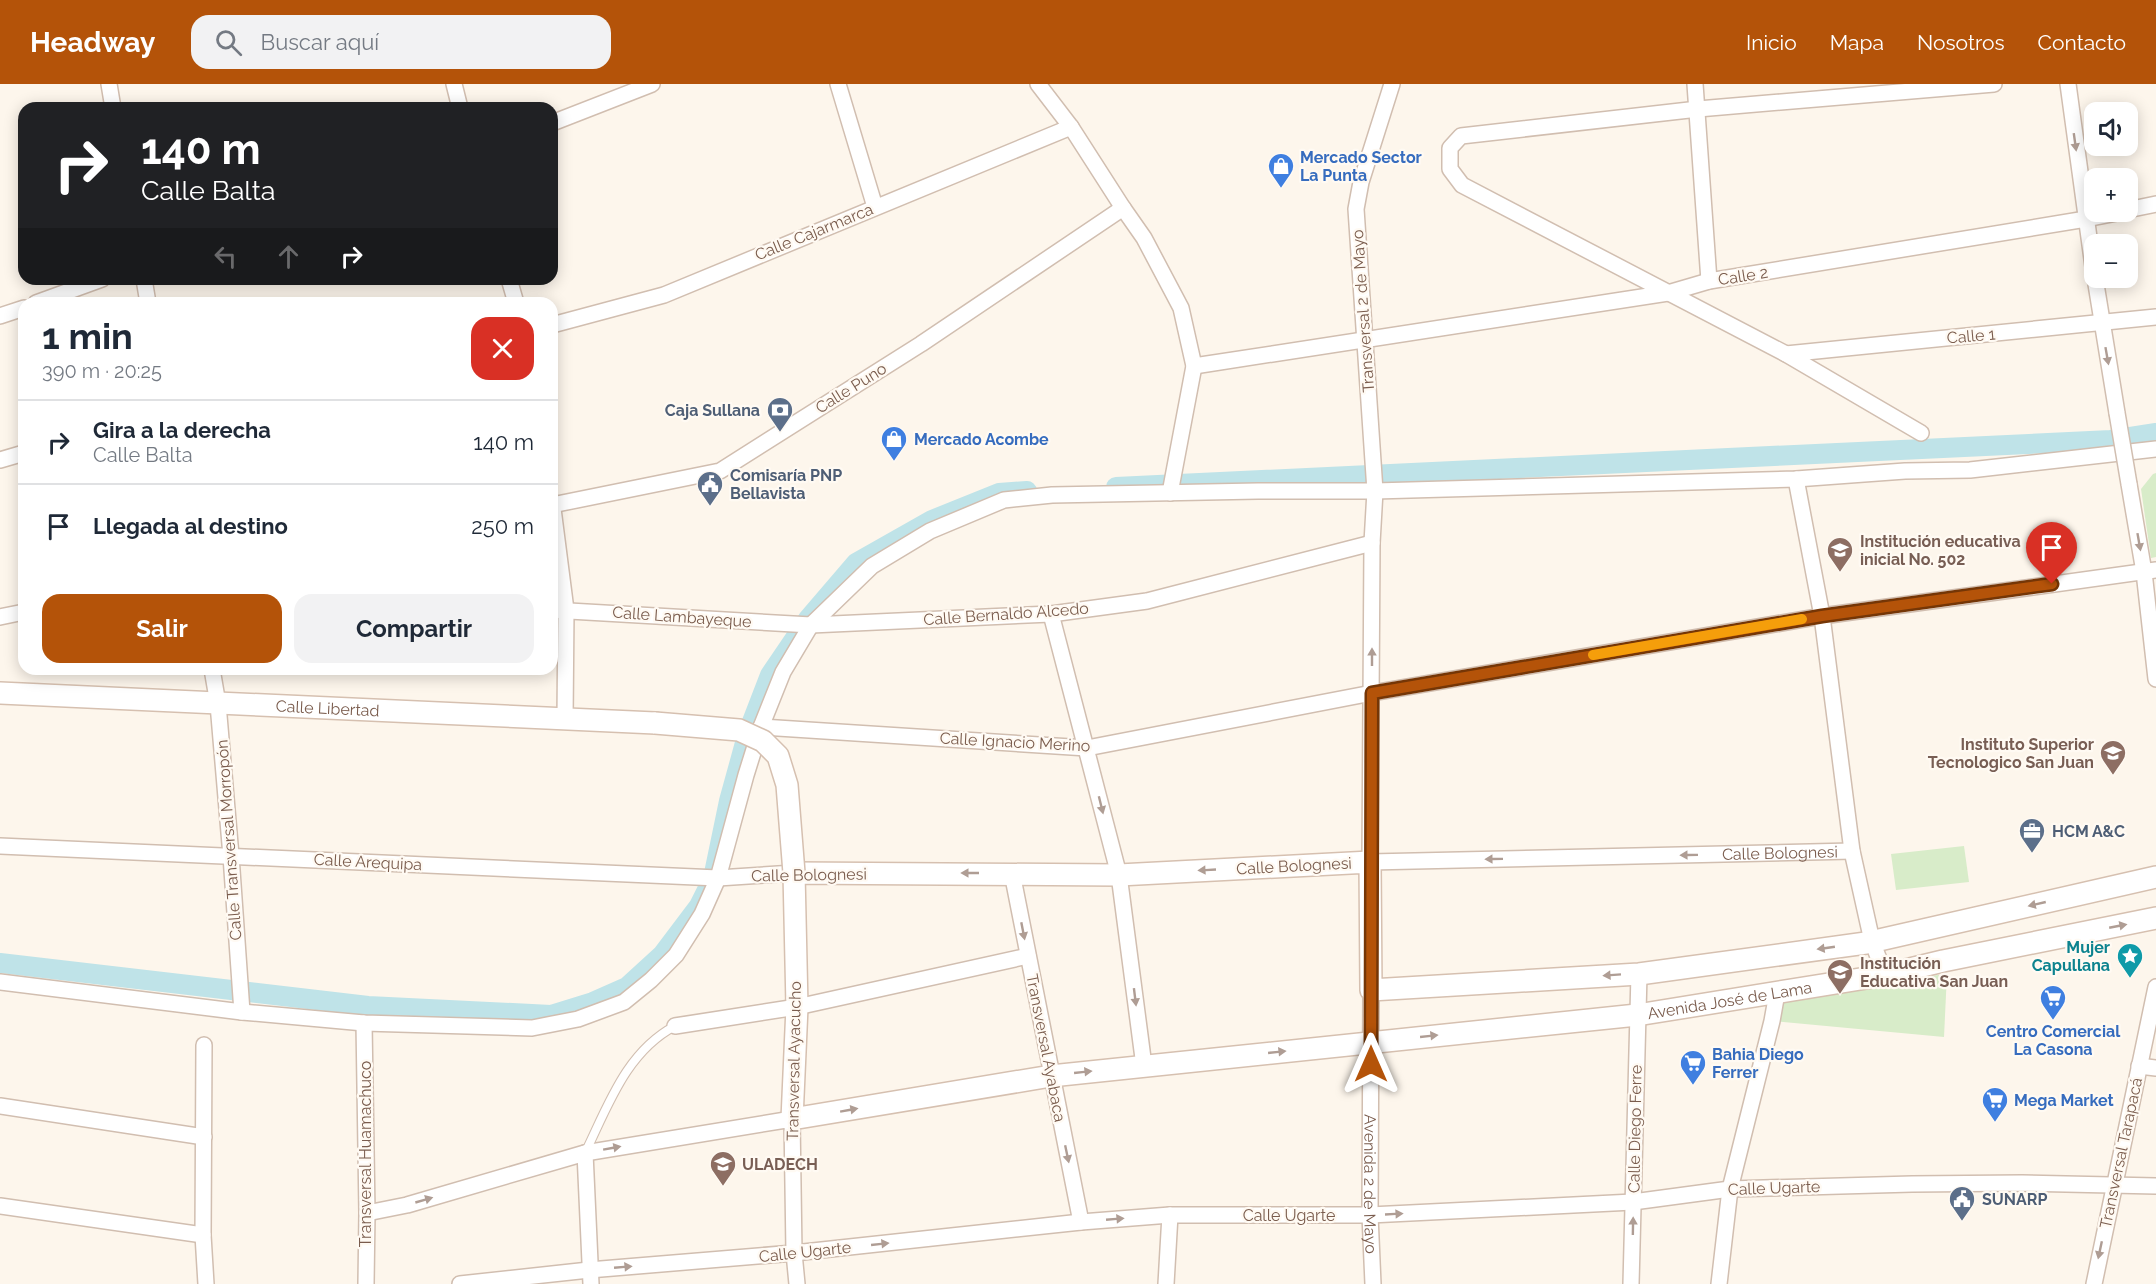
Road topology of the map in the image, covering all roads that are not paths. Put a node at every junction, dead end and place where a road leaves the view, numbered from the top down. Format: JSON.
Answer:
{"nodes":[{"id":1,"x":109,"y":84,"type":"edge"},
{"id":2,"x":454,"y":84,"type":"edge"},
{"id":3,"x":652,"y":84,"type":"edge"},
{"id":4,"x":838,"y":84,"type":"edge"},
{"id":5,"x":1038,"y":84,"type":"edge"},
{"id":6,"x":1392,"y":84,"type":"edge"},
{"id":7,"x":1695,"y":84,"type":"edge"},
{"id":8,"x":1994,"y":84,"type":"edge"},
{"id":9,"x":2068,"y":84,"type":"edge"},
{"id":10,"x":112,"y":102,"type":"edge"},
{"id":11,"x":458,"y":102,"type":"edge"},
{"id":12,"x":1698,"y":109,"type":"junction"},
{"id":13,"x":558,"y":121,"type":"edge"},
{"id":14,"x":1071,"y":127,"type":"junction"},
{"id":15,"x":2084,"y":204,"type":"edge"},
{"id":16,"x":2156,"y":204,"type":"edge"},
{"id":17,"x":875,"y":207,"type":"junction"},
{"id":18,"x":1124,"y":208,"type":"junction"},
{"id":19,"x":2138,"y":208,"type":"edge"},
{"id":20,"x":2084,"y":219,"type":"edge"},
{"id":21,"x":1709,"y":281,"type":"junction"},
{"id":22,"x":86,"y":285,"type":"edge"},
{"id":23,"x":2096,"y":288,"type":"edge"},
{"id":24,"x":1668,"y":293,"type":"junction"},
{"id":25,"x":52,"y":297,"type":"edge"},
{"id":26,"x":18,"y":310,"type":"edge"},
{"id":27,"x":0,"y":316,"type":"edge"},
{"id":28,"x":2156,"y":317,"type":"edge"},
{"id":29,"x":558,"y":323,"type":"edge"},
{"id":30,"x":2101,"y":324,"type":"junction"},
{"id":31,"x":1364,"y":342,"type":"junction"},
{"id":32,"x":1786,"y":354,"type":"junction"},
{"id":33,"x":1194,"y":366,"type":"junction"},
{"id":34,"x":1921,"y":433,"type":"dead end"},
{"id":35,"x":2156,"y":449,"type":"edge"},
{"id":36,"x":18,"y":455,"type":"edge"},
{"id":37,"x":0,"y":460,"type":"edge"},
{"id":38,"x":1796,"y":479,"type":"junction"},
{"id":39,"x":1374,"y":489,"type":"junction"},
{"id":40,"x":1170,"y":492,"type":"junction"},
{"id":41,"x":558,"y":503,"type":"edge"},
{"id":42,"x":1372,"y":543,"type":"junction"},
{"id":43,"x":2150,"y":571,"type":"edge"},
{"id":44,"x":558,"y":595,"type":"edge"},
{"id":45,"x":559,"y":610,"type":"edge"},
{"id":46,"x":18,"y":613,"type":"edge"},
{"id":47,"x":1051,"y":614,"type":"junction"},
{"id":48,"x":1822,"y":616,"type":"junction"},
{"id":49,"x":0,"y":617,"type":"edge"},
{"id":50,"x":811,"y":625,"type":"junction"},
{"id":51,"x":213,"y":675,"type":"edge"},
{"id":52,"x":2156,"y":679,"type":"edge"},
{"id":53,"x":0,"y":693,"type":"edge"},
{"id":54,"x":1372,"y":693,"type":"junction"},
{"id":55,"x":218,"y":704,"type":"junction"},
{"id":56,"x":565,"y":719,"type":"junction"},
{"id":57,"x":655,"y":723,"type":"joint"},
{"id":58,"x":761,"y":727,"type":"junction"},
{"id":59,"x":1087,"y":748,"type":"junction"},
{"id":60,"x":0,"y":846,"type":"edge"},
{"id":61,"x":1852,"y":851,"type":"junction"},
{"id":62,"x":231,"y":856,"type":"junction"},
{"id":63,"x":1370,"y":862,"type":"junction"},
{"id":64,"x":794,"y":873,"type":"junction"},
{"id":65,"x":1012,"y":873,"type":"junction"},
{"id":66,"x":1119,"y":875,"type":"junction"},
{"id":67,"x":737,"y":877,"type":"joint"},
{"id":68,"x":2156,"y":877,"type":"edge"},
{"id":69,"x":718,"y":878,"type":"junction"},
{"id":70,"x":2156,"y":918,"type":"edge"},
{"id":71,"x":1872,"y":941,"type":"junction"},
{"id":72,"x":1028,"y":956,"type":"junction"},
{"id":73,"x":1639,"y":974,"type":"junction"},
{"id":74,"x":1885,"y":975,"type":"junction"},
{"id":75,"x":0,"y":982,"type":"edge"},
{"id":76,"x":2156,"y":987,"type":"edge"},
{"id":77,"x":1371,"y":990,"type":"junction"},
{"id":78,"x":1777,"y":993,"type":"junction"},
{"id":79,"x":2156,"y":994,"type":"edge"},
{"id":80,"x":797,"y":1007,"type":"junction"},
{"id":81,"x":242,"y":1012,"type":"junction"},
{"id":82,"x":1637,"y":1015,"type":"junction"},
{"id":83,"x":364,"y":1023,"type":"junction"},
{"id":84,"x":675,"y":1026,"type":"joint"},
{"id":85,"x":1371,"y":1042,"type":"junction"},
{"id":86,"x":204,"y":1045,"type":"dead end"},
{"id":87,"x":1144,"y":1066,"type":"junction"},
{"id":88,"x":2139,"y":1066,"type":"junction"},
{"id":89,"x":2156,"y":1068,"type":"edge"},
{"id":90,"x":1051,"y":1076,"type":"junction"},
{"id":91,"x":0,"y":1106,"type":"edge"},
{"id":92,"x":792,"y":1119,"type":"junction"},
{"id":93,"x":204,"y":1137,"type":"junction"},
{"id":94,"x":585,"y":1153,"type":"junction"},
{"id":95,"x":2114,"y":1184,"type":"junction"},
{"id":96,"x":2156,"y":1186,"type":"edge"},
{"id":97,"x":1730,"y":1189,"type":"junction"},
{"id":98,"x":1633,"y":1202,"type":"junction"},
{"id":99,"x":0,"y":1206,"type":"edge"},
{"id":100,"x":367,"y":1213,"type":"junction"},
{"id":101,"x":1170,"y":1215,"type":"junction"},
{"id":102,"x":1370,"y":1215,"type":"junction"},
{"id":103,"x":1081,"y":1222,"type":"junction"},
{"id":104,"x":203,"y":1235,"type":"junction"},
{"id":105,"x":794,"y":1253,"type":"junction"},
{"id":106,"x":590,"y":1277,"type":"edge"},
{"id":107,"x":206,"y":1284,"type":"edge"},
{"id":108,"x":366,"y":1284,"type":"edge"},
{"id":109,"x":460,"y":1284,"type":"edge"},
{"id":110,"x":797,"y":1284,"type":"edge"},
{"id":111,"x":1166,"y":1284,"type":"edge"},
{"id":112,"x":1372,"y":1284,"type":"edge"},
{"id":113,"x":1631,"y":1284,"type":"edge"},
{"id":114,"x":1719,"y":1284,"type":"edge"},
{"id":115,"x":2094,"y":1284,"type":"edge"}],
"edges":[{"from":1,"to":10,"type":"street"},
{"from":2,"to":11,"type":"street"},
{"from":3,"to":13,"type":"street"},
{"from":4,"to":17,"type":"street"},
{"from":5,"to":14,"type":"street"},
{"from":6,"to":31,"type":"street","name":"Transversal 2 de Mayo"},
{"from":7,"to":12,"type":"street"},
{"from":8,"to":12,"type":"street"},
{"from":9,"to":15,"type":"street","one_way":true},
{"from":12,"to":21,"type":"street"},
{"from":12,"to":24,"type":"street"},
{"from":14,"to":17,"type":"street","name":"Calle Cajarmarca"},
{"from":14,"to":18,"type":"street"},
{"from":16,"to":19,"type":"street"},
{"from":17,"to":29,"type":"street","name":"Calle Cajarmarca"},
{"from":18,"to":33,"type":"street"},
{"from":18,"to":41,"type":"street","name":"Calle Puno"},
{"from":20,"to":21,"type":"street","name":"Calle 2"},
{"from":21,"to":24,"type":"street","name":"Calle 2"},
{"from":22,"to":25,"type":"street"},
{"from":23,"to":30,"type":"street"},
{"from":24,"to":31,"type":"street","name":"Calle 2"},
{"from":24,"to":32,"type":"street"},
{"from":26,"to":27,"type":"street"},
{"from":28,"to":30,"type":"street","name":"Calle 1"},
{"from":30,"to":32,"type":"street","name":"Calle 1"},
{"from":30,"to":43,"type":"street","one_way":true,"bridge":true},
{"from":31,"to":33,"type":"street","name":"Calle 2"},
{"from":31,"to":39,"type":"street","name":"Transversal 2 de Mayo"},
{"from":32,"to":34,"type":"street"},
{"from":33,"to":40,"type":"street"},
{"from":35,"to":38,"type":"street"},
{"from":36,"to":37,"type":"street"},
{"from":38,"to":39,"type":"street"},
{"from":38,"to":48,"type":"street"},
{"from":39,"to":40,"type":"street"},
{"from":39,"to":42,"type":"street","name":"Transversal 2 de Mayo"},
{"from":40,"to":50,"type":"street"},
{"from":42,"to":47,"type":"street","name":"Calle Bernaldo Alcedo"},
{"from":54,"to":42,"type":"street","name":"Avenida 2 de Mayo","one_way":true},
{"from":43,"to":48,"type":"street","name":"Calle Ignacio Merino"},
{"from":43,"to":52,"type":"street"},
{"from":44,"to":45,"type":"street"},
{"from":45,"to":50,"type":"street","name":"Calle Lambayeque"},
{"from":45,"to":56,"type":"street"},
{"from":46,"to":49,"type":"street"},
{"from":47,"to":50,"type":"street","name":"Calle Bernaldo Alcedo"},
{"from":47,"to":59,"type":"street"},
{"from":48,"to":54,"type":"street","name":"Calle Ignacio Merino"},
{"from":48,"to":61,"type":"street"},
{"from":50,"to":58,"type":"street"},
{"from":51,"to":55,"type":"street","name":"Calle Transversal Morropón"},
{"from":53,"to":55,"type":"main road","name":"Calle Libertad"},
{"from":54,"to":59,"type":"street","name":"Calle Ignacio Merino"},
{"from":54,"to":63,"type":"street","name":"Avenida 2 de Mayo"},
{"from":55,"to":56,"type":"main road","name":"Calle Libertad"},
{"from":55,"to":62,"type":"street","name":"Calle Transversal Morropón"},
{"from":56,"to":57,"type":"main road","name":"Calle Libertad"},
{"from":57,"to":64,"type":"main road","name":"Transversal Ayacucho","bridge":true},
{"from":58,"to":59,"type":"street","name":"Calle Ignacio Merino"},
{"from":58,"to":69,"type":"street"},
{"from":59,"to":66,"type":"street","one_way":true},
{"from":60,"to":62,"type":"street","name":"Calle Arequipa"},
{"from":61,"to":63,"type":"street","name":"Calle Bolognesi","one_way":true},
{"from":61,"to":71,"type":"street"},
{"from":62,"to":69,"type":"street","name":"Calle Arequipa"},
{"from":62,"to":81,"type":"street","name":"Calle Transversal Morropón"},
{"from":63,"to":66,"type":"main road","name":"Calle Bolognesi","one_way":true},
{"from":63,"to":77,"type":"main road","name":"Avenida 2 de Mayo"},
{"from":65,"to":64,"type":"main road","name":"Calle Bolognesi","one_way":true},
{"from":64,"to":67,"type":"street","name":"Calle Bolognesi"},
{"from":64,"to":80,"type":"main road","name":"Transversal Ayacucho"},
{"from":65,"to":66,"type":"main road","name":"Calle Bolognesi"},
{"from":65,"to":72,"type":"street","name":"Transversal Ayabaca","one_way":true},
{"from":66,"to":87,"type":"street","one_way":true},
{"from":67,"to":69,"type":"street","name":"Calle Arequipa"},
{"from":68,"to":71,"type":"main road","one_way":true},
{"from":69,"to":83,"type":"street"},
{"from":74,"to":70,"type":"main road","name":"Avenida José de Lama","one_way":true},
{"from":71,"to":73,"type":"main road","one_way":true},
{"from":71,"to":74,"type":"street"},
{"from":72,"to":80,"type":"street"},
{"from":72,"to":90,"type":"street","name":"Transversal Ayabaca"},
{"from":73,"to":77,"type":"main road","one_way":true},
{"from":73,"to":82,"type":"street","name":"Calle Diego Ferre"},
{"from":74,"to":78,"type":"main road","name":"Avenida José de Lama"},
{"from":75,"to":81,"type":"street"},
{"from":76,"to":79,"type":"street","name":"Transversal Tarapacá"},
{"from":77,"to":85,"type":"street","name":"Avenida 2 de Mayo"},
{"from":78,"to":82,"type":"main road","name":"Avenida José de Lama"},
{"from":78,"to":97,"type":"street"},
{"from":79,"to":88,"type":"street","name":"Transversal Tarapacá"},
{"from":80,"to":84,"type":"street"},
{"from":80,"to":92,"type":"main road","name":"Transversal Ayacucho"},
{"from":81,"to":83,"type":"street"},
{"from":85,"to":82,"type":"main road","name":"Avenida José de Lama","one_way":true},
{"from":82,"to":98,"type":"street","name":"Calle Diego Ferre"},
{"from":83,"to":100,"type":"street","name":"Transversal Huamachuco"},
{"from":84,"to":94,"type":"lane"},
{"from":87,"to":85,"type":"main road","name":"Avenida José de Lama","one_way":true},
{"from":85,"to":102,"type":"street","name":"Avenida 2 de Mayo"},
{"from":86,"to":93,"type":"street"},
{"from":90,"to":87,"type":"main road","name":"Avenida José de Lama","one_way":true},
{"from":88,"to":89,"type":"street"},
{"from":88,"to":95,"type":"street","name":"Transversal Tarapacá"},
{"from":92,"to":90,"type":"main road","name":"Avenida José de Lama","one_way":true},
{"from":90,"to":103,"type":"street","name":"Transversal Ayabaca","one_way":true},
{"from":91,"to":93,"type":"street"},
{"from":94,"to":92,"type":"street","one_way":true},
{"from":92,"to":105,"type":"street","name":"Transversal Ayacucho"},
{"from":93,"to":104,"type":"street"},
{"from":100,"to":94,"type":"street","one_way":true},
{"from":94,"to":106,"type":"street"},
{"from":95,"to":96,"type":"street","name":"Calle Ugarte"},
{"from":95,"to":97,"type":"street","name":"Calle Ugarte"},
{"from":95,"to":115,"type":"street","name":"Transversal Tarapacá","one_way":true},
{"from":97,"to":98,"type":"street","name":"Calle Ugarte"},
{"from":97,"to":114,"type":"street"},
{"from":102,"to":98,"type":"street","name":"Calle Ugarte","one_way":true},
{"from":113,"to":98,"type":"street","name":"Calle Diego Ferre","one_way":true},
{"from":99,"to":104,"type":"street"},
{"from":100,"to":108,"type":"street","name":"Transversal Huamachuco"},
{"from":101,"to":102,"type":"street","name":"Calle Ugarte"},
{"from":103,"to":101,"type":"street","name":"Calle Ugarte","one_way":true},
{"from":101,"to":111,"type":"street"},
{"from":102,"to":112,"type":"street","name":"Avenida 2 de Mayo"},
{"from":105,"to":103,"type":"street","name":"Calle Ugarte","one_way":true},
{"from":104,"to":107,"type":"street"},
{"from":106,"to":105,"type":"street","name":"Calle Ugarte","one_way":true},
{"from":105,"to":110,"type":"street","name":"Transversal Ayacucho"},
{"from":106,"to":109,"type":"street","name":"Calle Ugarte"}]}
